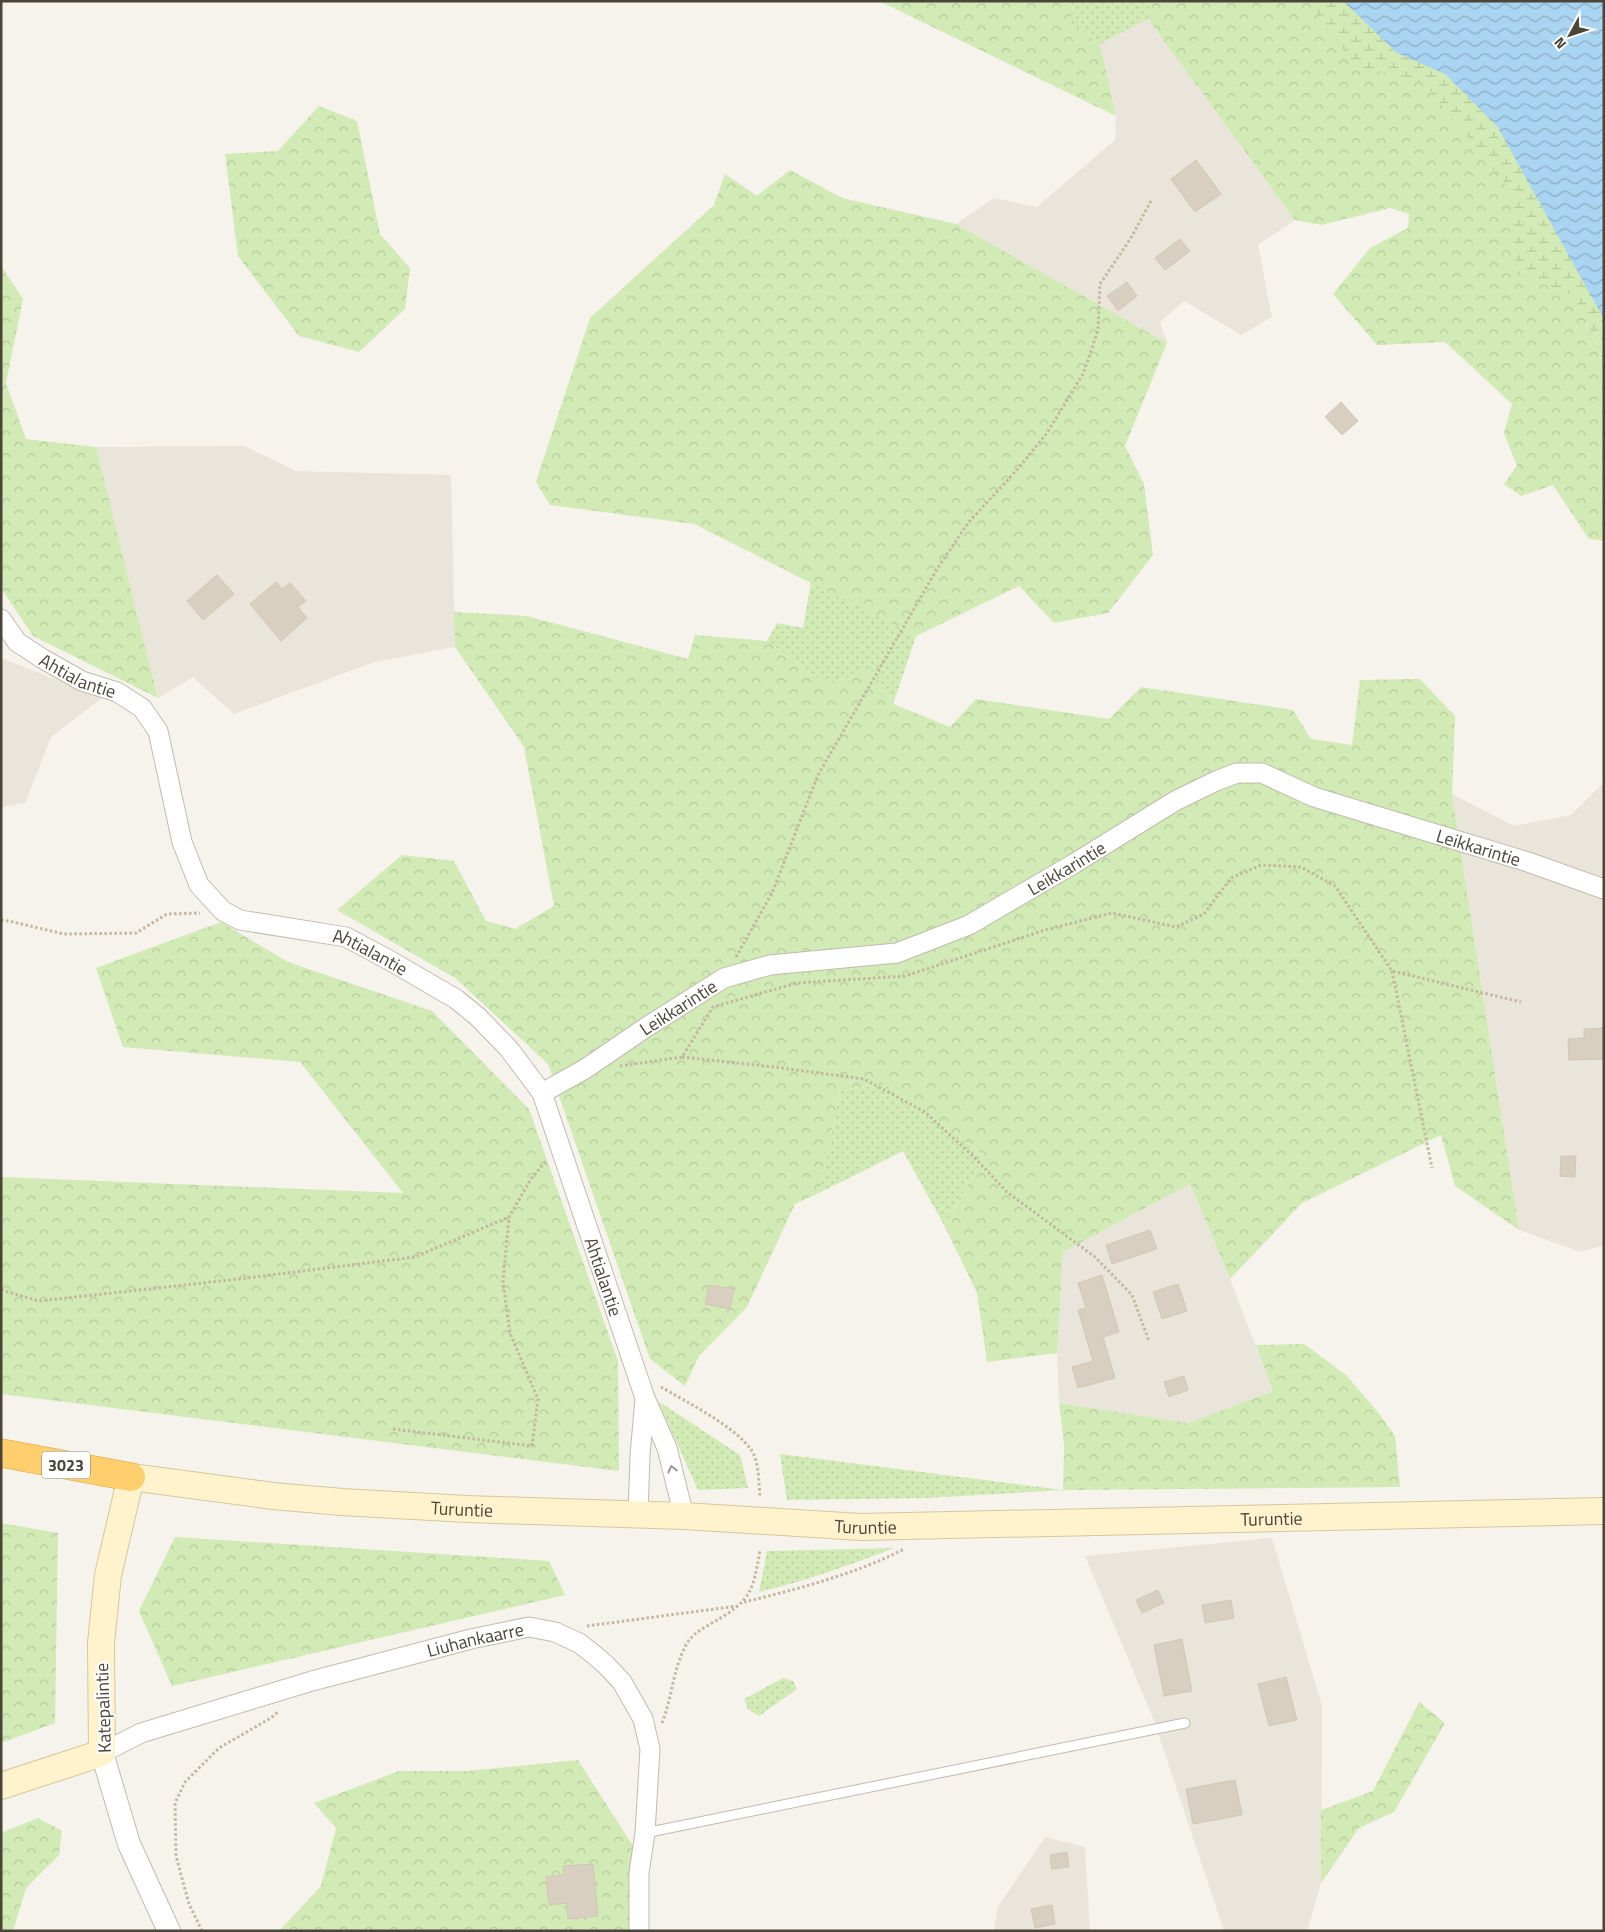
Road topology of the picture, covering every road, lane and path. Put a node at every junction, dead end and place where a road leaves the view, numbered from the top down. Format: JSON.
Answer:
{"nodes":[{"id":1,"x":1152,"y":199,"type":"dead end"},
{"id":2,"x":1,"y":618,"type":"edge"},
{"id":3,"x":1604,"y":889,"type":"edge"},
{"id":4,"x":223,"y":911,"type":"junction"},
{"id":5,"x":1,"y":920,"type":"edge"},
{"id":6,"x":1392,"y":971,"type":"junction"},
{"id":7,"x":724,"y":978,"type":"junction"},
{"id":8,"x":1521,"y":1002,"type":"dead end"},
{"id":9,"x":682,"y":1057,"type":"junction"},
{"id":10,"x":585,"y":1069,"type":"junction"},
{"id":11,"x":542,"y":1093,"type":"junction"},
{"id":12,"x":560,"y":1145,"type":"junction"},
{"id":13,"x":1432,"y":1168,"type":"dead end"},
{"id":14,"x":509,"y":1217,"type":"junction"},
{"id":15,"x":1,"y":1290,"type":"edge"},
{"id":16,"x":1149,"y":1341,"type":"dead end"},
{"id":17,"x":636,"y":1371,"type":"junction"},
{"id":18,"x":645,"y":1398,"type":"junction"},
{"id":19,"x":393,"y":1430,"type":"dead end"},
{"id":20,"x":1,"y":1453,"type":"edge"},
{"id":21,"x":131,"y":1477,"type":"junction"},
{"id":22,"x":760,"y":1497,"type":"dead end"},
{"id":23,"x":1604,"y":1511,"type":"edge"},
{"id":24,"x":638,"y":1514,"type":"junction"},
{"id":25,"x":684,"y":1516,"type":"junction"},
{"id":26,"x":909,"y":1546,"type":"dead end"},
{"id":27,"x":760,"y":1550,"type":"dead end"},
{"id":28,"x":744,"y":1602,"type":"junction"},
{"id":29,"x":737,"y":1606,"type":"junction"},
{"id":30,"x":555,"y":1632,"type":"junction"},
{"id":31,"x":285,"y":1706,"type":"dead end"},
{"id":32,"x":1185,"y":1723,"type":"dead end"},
{"id":33,"x":650,"y":1749,"type":"junction"},
{"id":34,"x":102,"y":1753,"type":"junction"},
{"id":35,"x":1,"y":1786,"type":"edge"},
{"id":36,"x":644,"y":1833,"type":"junction"},
{"id":37,"x":169,"y":1931,"type":"edge"},
{"id":38,"x":202,"y":1931,"type":"edge"},
{"id":39,"x":639,"y":1931,"type":"edge"}],
"edges":[{"from":1,"to":7,"type":"path"},
{"from":2,"to":4,"type":"street","name":"Ahtialantie"},
{"from":3,"to":7,"type":"street","name":"Leikkarintie"},
{"from":4,"to":5,"type":"path"},
{"from":4,"to":11,"type":"street","name":"Ahtialantie"},
{"from":6,"to":8,"type":"path"},
{"from":6,"to":9,"type":"path"},
{"from":6,"to":13,"type":"path"},
{"from":7,"to":10,"type":"street","name":"Leikkarintie"},
{"from":9,"to":10,"type":"path"},
{"from":9,"to":16,"type":"path"},
{"from":10,"to":11,"type":"street","name":"Leikkarintie"},
{"from":11,"to":12,"type":"street","name":"Ahtialantie"},
{"from":12,"to":14,"type":"path"},
{"from":12,"to":17,"type":"street","name":"Ahtialantie"},
{"from":14,"to":15,"type":"path"},
{"from":14,"to":19,"type":"path"},
{"from":17,"to":18,"type":"street","name":"Ahtialantie"},
{"from":17,"to":22,"type":"path"},
{"from":18,"to":24,"type":"street","name":"Ahtialantie"},
{"from":25,"to":18,"type":"street","name":"Ahtialantie","one_way":true},
{"from":20,"to":21,"type":"highway","number":"3023"},
{"from":21,"to":24,"type":"main road","name":"Turuntie"},
{"from":21,"to":34,"type":"main road","name":"Katepalintie"},
{"from":23,"to":25,"type":"main road","name":"Turuntie"},
{"from":24,"to":25,"type":"main road","name":"Turuntie"},
{"from":26,"to":28,"type":"path"},
{"from":27,"to":28,"type":"path"},
{"from":28,"to":29,"type":"path"},
{"from":29,"to":30,"type":"path"},
{"from":29,"to":33,"type":"path"},
{"from":30,"to":33,"type":"street","name":"Liuhankaarre"},
{"from":30,"to":34,"type":"street","name":"Liuhankaarre"},
{"from":31,"to":38,"type":"path"},
{"from":32,"to":36,"type":"lane"},
{"from":33,"to":36,"type":"street","name":"Liuhankaarre"},
{"from":34,"to":35,"type":"main road"},
{"from":34,"to":37,"type":"street","name":"Katepalintie"},
{"from":36,"to":39,"type":"street","name":"Liuhankaarre"}]}
